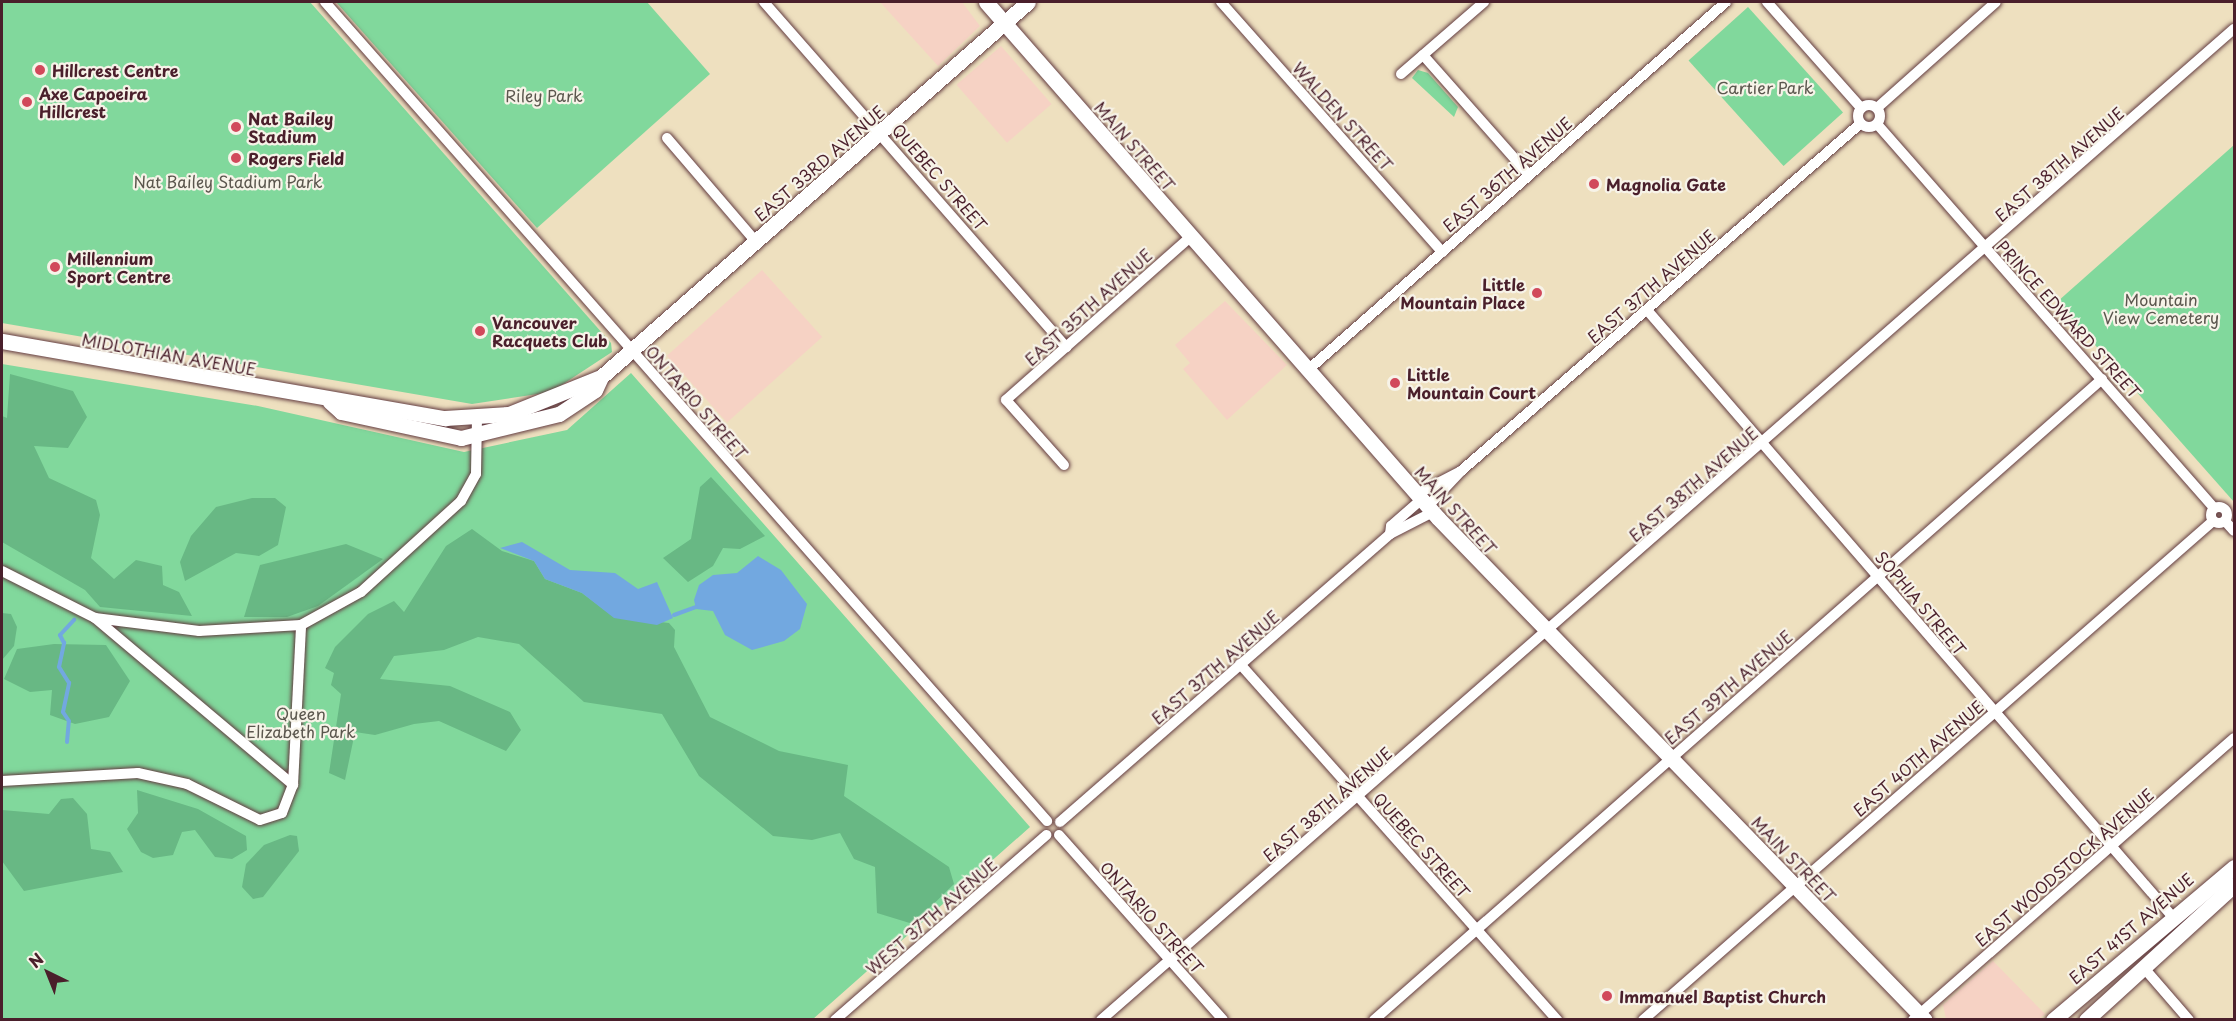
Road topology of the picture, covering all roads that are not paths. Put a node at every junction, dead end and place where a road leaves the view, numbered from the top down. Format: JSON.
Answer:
{"nodes":[{"id":1,"x":325,"y":2,"type":"edge"},
{"id":2,"x":764,"y":2,"type":"edge"},
{"id":3,"x":986,"y":2,"type":"edge"},
{"id":4,"x":1028,"y":2,"type":"edge"},
{"id":5,"x":1221,"y":2,"type":"edge"},
{"id":6,"x":1484,"y":2,"type":"edge"},
{"id":7,"x":1726,"y":2,"type":"edge"},
{"id":8,"x":1767,"y":2,"type":"edge"},
{"id":9,"x":1996,"y":2,"type":"edge"},
{"id":10,"x":1005,"y":22,"type":"junction"},
{"id":11,"x":2235,"y":29,"type":"edge"},
{"id":12,"x":1423,"y":55,"type":"junction"},
{"id":13,"x":1401,"y":74,"type":"dead end"},
{"id":14,"x":1861,"y":108,"type":"junction"},
{"id":15,"x":1877,"y":108,"type":"junction"},
{"id":16,"x":1861,"y":123,"type":"junction"},
{"id":17,"x":1877,"y":124,"type":"junction"},
{"id":18,"x":882,"y":132,"type":"junction"},
{"id":19,"x":667,"y":138,"type":"dead end"},
{"id":20,"x":1529,"y":175,"type":"junction"},
{"id":21,"x":1190,"y":237,"type":"junction"},
{"id":22,"x":756,"y":242,"type":"junction"},
{"id":23,"x":1985,"y":248,"type":"junction"},
{"id":24,"x":1442,"y":252,"type":"junction"},
{"id":25,"x":1647,"y":310,"type":"junction"},
{"id":26,"x":2,"y":341,"type":"edge"},
{"id":27,"x":1066,"y":347,"type":"junction"},
{"id":28,"x":632,"y":351,"type":"junction"},
{"id":29,"x":1308,"y":370,"type":"junction"},
{"id":30,"x":601,"y":377,"type":"junction"},
{"id":31,"x":2102,"y":379,"type":"junction"},
{"id":32,"x":330,"y":402,"type":"junction"},
{"id":33,"x":477,"y":419,"type":"junction"},
{"id":34,"x":478,"y":437,"type":"junction"},
{"id":35,"x":1764,"y":441,"type":"junction"},
{"id":36,"x":1064,"y":465,"type":"dead end"},
{"id":37,"x":1461,"y":471,"type":"junction"},
{"id":38,"x":1425,"y":503,"type":"junction"},
{"id":39,"x":2219,"y":521,"type":"junction"},
{"id":40,"x":2235,"y":531,"type":"edge"},
{"id":41,"x":1390,"y":534,"type":"junction"},
{"id":42,"x":2,"y":571,"type":"edge"},
{"id":43,"x":1879,"y":574,"type":"junction"},
{"id":44,"x":95,"y":618,"type":"junction"},
{"id":45,"x":301,"y":625,"type":"junction"},
{"id":46,"x":1547,"y":632,"type":"junction"},
{"id":47,"x":1240,"y":664,"type":"junction"},
{"id":48,"x":1993,"y":712,"type":"junction"},
{"id":49,"x":2235,"y":738,"type":"edge"},
{"id":50,"x":1670,"y":758,"type":"junction"},
{"id":51,"x":2,"y":781,"type":"edge"},
{"id":52,"x":293,"y":785,"type":"junction"},
{"id":53,"x":1358,"y":797,"type":"junction"},
{"id":54,"x":1047,"y":821,"type":"junction"},
{"id":55,"x":1060,"y":822,"type":"junction"},
{"id":56,"x":1046,"y":835,"type":"junction"},
{"id":57,"x":1059,"y":835,"type":"junction"},
{"id":58,"x":2111,"y":846,"type":"junction"},
{"id":59,"x":2235,"y":867,"type":"edge"},
{"id":60,"x":2235,"y":885,"type":"edge"},
{"id":61,"x":1796,"y":887,"type":"junction"},
{"id":62,"x":2172,"y":915,"type":"junction"},
{"id":63,"x":1477,"y":930,"type":"junction"},
{"id":64,"x":1170,"y":961,"type":"junction"},
{"id":65,"x":2144,"y":968,"type":"junction"},
{"id":66,"x":1919,"y":1018,"type":"edge"},
{"id":67,"x":835,"y":1020,"type":"edge"},
{"id":68,"x":1101,"y":1020,"type":"edge"},
{"id":69,"x":1223,"y":1020,"type":"edge"},
{"id":70,"x":1374,"y":1020,"type":"edge"},
{"id":71,"x":1557,"y":1020,"type":"edge"},
{"id":72,"x":1643,"y":1020,"type":"edge"},
{"id":73,"x":2054,"y":1020,"type":"edge"},
{"id":74,"x":2086,"y":1020,"type":"edge"},
{"id":75,"x":2189,"y":1020,"type":"edge"}],
"edges":[{"from":1,"to":28,"type":"street","name":"ONTARIO STREET"},
{"from":2,"to":18,"type":"street","name":"QUEBEC STREET"},
{"from":3,"to":10,"type":"main road","name":"MAIN STREET"},
{"from":4,"to":10,"type":"main road","name":"EAST 33RD AVENUE"},
{"from":5,"to":24,"type":"street","name":"WALDEN STREET"},
{"from":6,"to":12,"type":"street"},
{"from":7,"to":20,"type":"street","name":"EAST 36TH AVENUE"},
{"from":8,"to":14,"type":"street"},
{"from":9,"to":15,"type":"street"},
{"from":10,"to":18,"type":"main road","name":"EAST 33RD AVENUE"},
{"from":10,"to":21,"type":"main road","name":"MAIN STREET"},
{"from":11,"to":23,"type":"street","name":"EAST 38TH AVENUE"},
{"from":12,"to":13,"type":"street"},
{"from":12,"to":20,"type":"street"},
{"from":14,"to":15,"type":"street"},
{"from":14,"to":16,"type":"street"},
{"from":15,"to":17,"type":"street"},
{"from":16,"to":17,"type":"street"},
{"from":16,"to":25,"type":"street","name":"EAST 37TH AVENUE"},
{"from":17,"to":23,"type":"street","name":"PRINCE EDWARD STREET"},
{"from":18,"to":22,"type":"main road","name":"EAST 33RD AVENUE"},
{"from":18,"to":27,"type":"street","name":"QUEBEC STREET"},
{"from":19,"to":22,"type":"street"},
{"from":20,"to":24,"type":"street","name":"EAST 36TH AVENUE"},
{"from":21,"to":27,"type":"street","name":"EAST 35TH AVENUE"},
{"from":21,"to":29,"type":"main road","name":"MAIN STREET"},
{"from":22,"to":28,"type":"main road","name":"EAST 33RD AVENUE"},
{"from":23,"to":31,"type":"street","name":"PRINCE EDWARD STREET"},
{"from":23,"to":35,"type":"street","name":"EAST 38TH AVENUE"},
{"from":24,"to":29,"type":"street","name":"EAST 36TH AVENUE"},
{"from":25,"to":35,"type":"street","name":"SOPHIA STREET"},
{"from":25,"to":37,"type":"street","name":"EAST 37TH AVENUE"},
{"from":26,"to":32,"type":"main road","name":"MIDLOTHIAN AVENUE"},
{"from":27,"to":36,"type":"street","name":"EAST 35TH AVENUE"},
{"from":28,"to":30,"type":"main road","name":"EAST 33RD AVENUE"},
{"from":28,"to":54,"type":"street","name":"ONTARIO STREET"},
{"from":29,"to":38,"type":"main road","name":"MAIN STREET"},
{"from":30,"to":33,"type":"main road"},
{"from":30,"to":34,"type":"main road"},
{"from":31,"to":39,"type":"street","name":"PRINCE EDWARD STREET"},
{"from":31,"to":43,"type":"street","name":"EAST 39TH AVENUE"},
{"from":32,"to":33,"type":"main road","name":"MIDLOTHIAN AVENUE"},
{"from":32,"to":34,"type":"main road","name":"MIDLOTHIAN AVENUE"},
{"from":33,"to":34,"type":"street"},
{"from":34,"to":45,"type":"street"},
{"from":35,"to":43,"type":"street","name":"SOPHIA STREET"},
{"from":35,"to":46,"type":"street","name":"EAST 38TH AVENUE"},
{"from":37,"to":38,"type":"street","name":"EAST 37TH AVENUE"},
{"from":37,"to":38,"type":"street","name":"EAST 37TH AVENUE"},
{"from":38,"to":41,"type":"street","name":"EAST 37TH AVENUE"},
{"from":38,"to":41,"type":"street","name":"EAST 37TH AVENUE"},
{"from":38,"to":46,"type":"main road","name":"MAIN STREET"},
{"from":39,"to":40,"type":"street"},
{"from":39,"to":48,"type":"street","name":"EAST 40TH AVENUE"},
{"from":41,"to":47,"type":"street","name":"EAST 37TH AVENUE"},
{"from":42,"to":44,"type":"street"},
{"from":43,"to":48,"type":"street","name":"SOPHIA STREET"},
{"from":43,"to":50,"type":"street","name":"EAST 39TH AVENUE"},
{"from":44,"to":45,"type":"street"},
{"from":44,"to":52,"type":"street"},
{"from":45,"to":52,"type":"street"},
{"from":46,"to":50,"type":"main road","name":"MAIN STREET"},
{"from":46,"to":53,"type":"street","name":"EAST 38TH AVENUE"},
{"from":47,"to":53,"type":"street","name":"QUEBEC STREET"},
{"from":47,"to":55,"type":"street","name":"EAST 37TH AVENUE"},
{"from":48,"to":58,"type":"street","name":"SOPHIA STREET"},
{"from":48,"to":61,"type":"street","name":"EAST 40TH AVENUE"},
{"from":49,"to":58,"type":"street","name":"EAST WOODSTOCK AVENUE"},
{"from":50,"to":61,"type":"main road","name":"MAIN STREET"},
{"from":50,"to":63,"type":"street","name":"EAST 39TH AVENUE"},
{"from":51,"to":52,"type":"street"},
{"from":53,"to":63,"type":"street","name":"QUEBEC STREET"},
{"from":53,"to":64,"type":"street","name":"EAST 38TH AVENUE"},
{"from":54,"to":55,"type":"street"},
{"from":54,"to":56,"type":"street"},
{"from":55,"to":57,"type":"street"},
{"from":56,"to":57,"type":"street"},
{"from":56,"to":67,"type":"street","name":"WEST 37TH AVENUE"},
{"from":57,"to":64,"type":"street","name":"ONTARIO STREET"},
{"from":58,"to":62,"type":"street","name":"SOPHIA STREET"},
{"from":58,"to":66,"type":"street","name":"EAST WOODSTOCK AVENUE"},
{"from":59,"to":62,"type":"main road","name":"EAST 41ST AVENUE"},
{"from":60,"to":65,"type":"main road"},
{"from":61,"to":66,"type":"main road","name":"MAIN STREET"},
{"from":61,"to":72,"type":"street","name":"EAST 40TH AVENUE"},
{"from":62,"to":73,"type":"main road","name":"EAST 41ST AVENUE"},
{"from":63,"to":70,"type":"street","name":"EAST 39TH AVENUE"},
{"from":63,"to":71,"type":"street","name":"QUEBEC STREET"},
{"from":64,"to":68,"type":"street","name":"EAST 38TH AVENUE"},
{"from":64,"to":69,"type":"street","name":"ONTARIO STREET"},
{"from":65,"to":74,"type":"main road"},
{"from":65,"to":75,"type":"street"}]}
